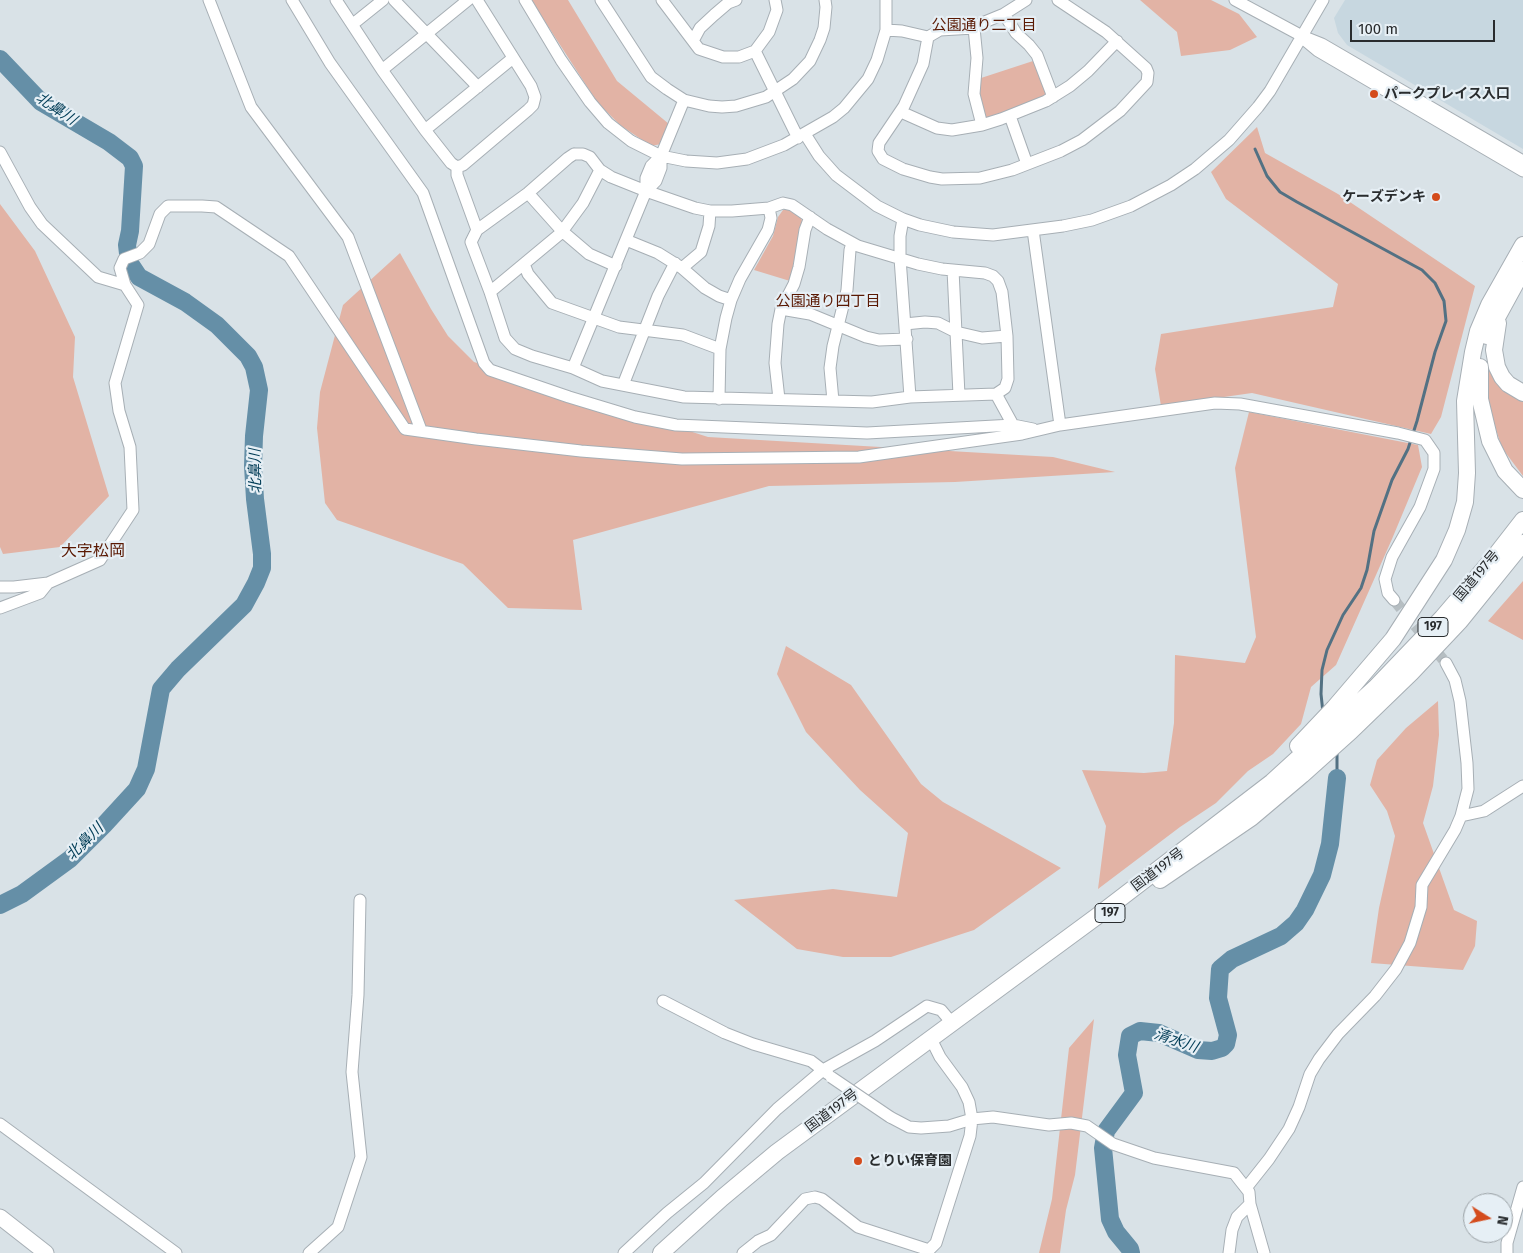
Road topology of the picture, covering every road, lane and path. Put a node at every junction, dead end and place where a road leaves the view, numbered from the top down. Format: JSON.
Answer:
{"nodes":[{"id":1,"x":209,"y":0,"type":"edge"},
{"id":2,"x":292,"y":0,"type":"edge"},
{"id":3,"x":336,"y":0,"type":"edge"},
{"id":4,"x":383,"y":0,"type":"edge"},
{"id":5,"x":394,"y":0,"type":"edge"},
{"id":6,"x":468,"y":0,"type":"edge"},
{"id":7,"x":477,"y":0,"type":"edge"},
{"id":8,"x":525,"y":0,"type":"edge"},
{"id":9,"x":601,"y":0,"type":"edge"},
{"id":10,"x":662,"y":0,"type":"edge"},
{"id":11,"x":775,"y":0,"type":"edge"},
{"id":12,"x":825,"y":0,"type":"edge"},
{"id":13,"x":886,"y":0,"type":"edge"},
{"id":14,"x":1026,"y":0,"type":"edge"},
{"id":15,"x":1058,"y":0,"type":"edge"},
{"id":16,"x":1235,"y":0,"type":"edge"},
{"id":17,"x":1323,"y":0,"type":"edge"},
{"id":18,"x":730,"y":1,"type":"edge"},
{"id":19,"x":1004,"y":14,"type":"junction"},
{"id":20,"x":353,"y":24,"type":"junction"},
{"id":21,"x":974,"y":28,"type":"junction"},
{"id":22,"x":886,"y":30,"type":"junction"},
{"id":23,"x":427,"y":33,"type":"junction"},
{"id":24,"x":1302,"y":36,"type":"junction"},
{"id":25,"x":928,"y":37,"type":"junction"},
{"id":26,"x":693,"y":41,"type":"junction"},
{"id":27,"x":1117,"y":41,"type":"junction"},
{"id":28,"x":755,"y":51,"type":"junction"},
{"id":29,"x":513,"y":58,"type":"junction"},
{"id":30,"x":382,"y":70,"type":"junction"},
{"id":31,"x":478,"y":87,"type":"junction"},
{"id":32,"x":775,"y":92,"type":"junction"},
{"id":33,"x":1053,"y":97,"type":"junction"},
{"id":34,"x":684,"y":100,"type":"junction"},
{"id":35,"x":900,"y":112,"type":"junction"},
{"id":36,"x":1010,"y":116,"type":"junction"},
{"id":37,"x":982,"y":125,"type":"junction"},
{"id":38,"x":425,"y":130,"type":"junction"},
{"id":39,"x":801,"y":136,"type":"junction"},
{"id":40,"x":0,"y":152,"type":"edge"},
{"id":41,"x":661,"y":156,"type":"junction"},
{"id":42,"x":1523,"y":161,"type":"edge"},
{"id":43,"x":1027,"y":164,"type":"junction"},
{"id":44,"x":457,"y":167,"type":"junction"},
{"id":45,"x":600,"y":170,"type":"junction"},
{"id":46,"x":1523,"y":171,"type":"edge"},
{"id":47,"x":646,"y":192,"type":"junction"},
{"id":48,"x":528,"y":193,"type":"junction"},
{"id":49,"x":769,"y":208,"type":"junction"},
{"id":50,"x":710,"y":211,"type":"junction"},
{"id":51,"x":810,"y":217,"type":"junction"},
{"id":52,"x":903,"y":219,"type":"junction"},
{"id":53,"x":476,"y":230,"type":"junction"},
{"id":54,"x":1033,"y":230,"type":"junction"},
{"id":55,"x":562,"y":232,"type":"junction"},
{"id":56,"x":626,"y":240,"type":"junction"},
{"id":57,"x":852,"y":243,"type":"junction"},
{"id":58,"x":1523,"y":245,"type":"edge"},
{"id":59,"x":900,"y":259,"type":"junction"},
{"id":60,"x":524,"y":264,"type":"junction"},
{"id":61,"x":616,"y":266,"type":"junction"},
{"id":62,"x":679,"y":266,"type":"junction"},
{"id":63,"x":953,"y":270,"type":"junction"},
{"id":64,"x":1519,"y":278,"type":"edge"},
{"id":65,"x":125,"y":285,"type":"junction"},
{"id":66,"x":490,"y":292,"type":"junction"},
{"id":67,"x":731,"y":300,"type":"junction"},
{"id":68,"x":781,"y":310,"type":"junction"},
{"id":69,"x":594,"y":318,"type":"junction"},
{"id":70,"x":905,"y":324,"type":"junction"},
{"id":71,"x":838,"y":326,"type":"junction"},
{"id":72,"x":646,"y":330,"type":"junction"},
{"id":73,"x":956,"y":332,"type":"junction"},
{"id":74,"x":1007,"y":336,"type":"junction"},
{"id":75,"x":907,"y":339,"type":"junction"},
{"id":76,"x":720,"y":348,"type":"junction"},
{"id":77,"x":573,"y":368,"type":"junction"},
{"id":78,"x":623,"y":385,"type":"junction"},
{"id":79,"x":1468,"y":386,"type":"junction"},
{"id":80,"x":1523,"y":393,"type":"edge"},
{"id":81,"x":996,"y":394,"type":"junction"},
{"id":82,"x":959,"y":395,"type":"junction"},
{"id":83,"x":910,"y":398,"type":"junction"},
{"id":84,"x":719,"y":399,"type":"junction"},
{"id":85,"x":779,"y":399,"type":"junction"},
{"id":86,"x":833,"y":401,"type":"junction"},
{"id":87,"x":1013,"y":425,"type":"junction"},
{"id":88,"x":1060,"y":425,"type":"junction"},
{"id":89,"x":421,"y":430,"type":"junction"},
{"id":90,"x":1039,"y":430,"type":"junction"},
{"id":91,"x":1522,"y":496,"type":"edge"},
{"id":92,"x":1523,"y":520,"type":"edge"},
{"id":93,"x":1523,"y":543,"type":"edge"},
{"id":94,"x":1523,"y":556,"type":"edge"},
{"id":95,"x":48,"y":584,"type":"junction"},
{"id":96,"x":0,"y":586,"type":"edge"},
{"id":97,"x":1394,"y":600,"type":"tunnel mouth"},
{"id":98,"x":0,"y":608,"type":"edge"},
{"id":99,"x":1460,"y":621,"type":"junction"},
{"id":100,"x":1446,"y":663,"type":"tunnel mouth"},
{"id":101,"x":1523,"y":786,"type":"edge"},
{"id":102,"x":1462,"y":816,"type":"junction"},
{"id":103,"x":1202,"y":836,"type":"junction"},
{"id":104,"x":360,"y":900,"type":"dead end"},
{"id":105,"x":663,"y":1001,"type":"dead end"},
{"id":106,"x":952,"y":1023,"type":"junction"},
{"id":107,"x":933,"y":1044,"type":"junction"},
{"id":108,"x":827,"y":1074,"type":"junction"},
{"id":109,"x":972,"y":1119,"type":"junction"},
{"id":110,"x":0,"y":1124,"type":"edge"},
{"id":111,"x":1523,"y":1187,"type":"edge"},
{"id":112,"x":1246,"y":1188,"type":"junction"},
{"id":113,"x":1250,"y":1204,"type":"junction"},
{"id":114,"x":0,"y":1217,"type":"edge"},
{"id":115,"x":46,"y":1253,"type":"edge"},
{"id":116,"x":176,"y":1253,"type":"edge"},
{"id":117,"x":309,"y":1253,"type":"edge"},
{"id":118,"x":624,"y":1253,"type":"edge"},
{"id":119,"x":661,"y":1253,"type":"edge"},
{"id":120,"x":668,"y":1253,"type":"edge"},
{"id":121,"x":744,"y":1253,"type":"edge"},
{"id":122,"x":1229,"y":1253,"type":"edge"},
{"id":123,"x":1264,"y":1253,"type":"edge"},
{"id":124,"x":1507,"y":1253,"type":"edge"}],
"edges":[{"from":1,"to":89,"type":"street"},
{"from":2,"to":87,"type":"street"},
{"from":3,"to":20,"type":"street"},
{"from":4,"to":20,"type":"street"},
{"from":5,"to":23,"type":"street"},
{"from":6,"to":23,"type":"street"},
{"from":7,"to":29,"type":"street"},
{"from":8,"to":41,"type":"street"},
{"from":9,"to":34,"type":"street"},
{"from":10,"to":26,"type":"street"},
{"from":11,"to":28,"type":"street"},
{"from":12,"to":32,"type":"street"},
{"from":13,"to":22,"type":"street"},
{"from":14,"to":19,"type":"street"},
{"from":15,"to":27,"type":"street"},
{"from":16,"to":24,"type":"street"},
{"from":17,"to":24,"type":"street"},
{"from":18,"to":26,"type":"street"},
{"from":19,"to":21,"type":"street"},
{"from":19,"to":33,"type":"street"},
{"from":20,"to":30,"type":"street"},
{"from":21,"to":25,"type":"street"},
{"from":21,"to":37,"type":"street"},
{"from":22,"to":25,"type":"street"},
{"from":22,"to":39,"type":"street"},
{"from":23,"to":30,"type":"street"},
{"from":23,"to":31,"type":"street"},
{"from":24,"to":42,"type":"street"},
{"from":24,"to":46,"type":"street"},
{"from":24,"to":54,"type":"street"},
{"from":25,"to":35,"type":"street"},
{"from":26,"to":28,"type":"street"},
{"from":27,"to":33,"type":"street"},
{"from":27,"to":43,"type":"street"},
{"from":28,"to":32,"type":"street"},
{"from":29,"to":31,"type":"street"},
{"from":29,"to":44,"type":"street"},
{"from":30,"to":38,"type":"street"},
{"from":31,"to":38,"type":"street"},
{"from":32,"to":34,"type":"street"},
{"from":32,"to":39,"type":"street"},
{"from":33,"to":36,"type":"street"},
{"from":34,"to":41,"type":"street"},
{"from":35,"to":37,"type":"street"},
{"from":35,"to":43,"type":"street"},
{"from":36,"to":37,"type":"street"},
{"from":36,"to":43,"type":"street"},
{"from":38,"to":44,"type":"street"},
{"from":39,"to":41,"type":"street"},
{"from":39,"to":52,"type":"street"},
{"from":40,"to":65,"type":"street"},
{"from":41,"to":47,"type":"street"},
{"from":44,"to":53,"type":"street"},
{"from":45,"to":47,"type":"street"},
{"from":45,"to":48,"type":"street"},
{"from":45,"to":55,"type":"street"},
{"from":47,"to":50,"type":"street"},
{"from":47,"to":56,"type":"street"},
{"from":48,"to":53,"type":"street"},
{"from":48,"to":55,"type":"street"},
{"from":49,"to":50,"type":"street"},
{"from":49,"to":51,"type":"street"},
{"from":49,"to":67,"type":"street"},
{"from":50,"to":62,"type":"street"},
{"from":51,"to":57,"type":"street"},
{"from":51,"to":68,"type":"street"},
{"from":52,"to":54,"type":"street"},
{"from":52,"to":59,"type":"street"},
{"from":53,"to":66,"type":"street"},
{"from":54,"to":88,"type":"street"},
{"from":55,"to":60,"type":"street"},
{"from":55,"to":61,"type":"street"},
{"from":56,"to":61,"type":"street"},
{"from":56,"to":62,"type":"street"},
{"from":57,"to":59,"type":"street"},
{"from":57,"to":71,"type":"street"},
{"from":58,"to":79,"type":"highway"},
{"from":59,"to":63,"type":"street"},
{"from":59,"to":70,"type":"street"},
{"from":60,"to":66,"type":"street"},
{"from":60,"to":69,"type":"street"},
{"from":61,"to":69,"type":"street"},
{"from":62,"to":67,"type":"street"},
{"from":62,"to":72,"type":"street"},
{"from":63,"to":73,"type":"street"},
{"from":63,"to":74,"type":"street"},
{"from":64,"to":80,"type":"highway"},
{"from":64,"to":91,"type":"highway"},
{"from":65,"to":89,"type":"street"},
{"from":65,"to":95,"type":"street"},
{"from":66,"to":77,"type":"street"},
{"from":67,"to":76,"type":"street"},
{"from":68,"to":71,"type":"street"},
{"from":68,"to":85,"type":"street"},
{"from":69,"to":72,"type":"street"},
{"from":69,"to":77,"type":"street"},
{"from":70,"to":73,"type":"street"},
{"from":70,"to":75,"type":"street"},
{"from":71,"to":75,"type":"street"},
{"from":71,"to":86,"type":"street"},
{"from":72,"to":76,"type":"street"},
{"from":72,"to":78,"type":"street"},
{"from":73,"to":74,"type":"street"},
{"from":73,"to":82,"type":"street"},
{"from":74,"to":81,"type":"street"},
{"from":75,"to":83,"type":"street"},
{"from":76,"to":84,"type":"street"},
{"from":77,"to":78,"type":"street"},
{"from":78,"to":84,"type":"street"},
{"from":79,"to":91,"type":"highway"},
{"from":79,"to":103,"type":"highway"},
{"from":81,"to":82,"type":"street"},
{"from":81,"to":87,"type":"street"},
{"from":82,"to":83,"type":"street"},
{"from":83,"to":86,"type":"street"},
{"from":84,"to":85,"type":"street"},
{"from":85,"to":86,"type":"street"},
{"from":87,"to":90,"type":"street"},
{"from":88,"to":90,"type":"street"},
{"from":88,"to":97,"type":"street"},
{"from":89,"to":90,"type":"street"},
{"from":92,"to":103,"type":"highway","name":"国道197号","number":"197"},
{"from":93,"to":99,"type":"highway","name":"国道197号","number":"197"},
{"from":94,"to":99,"type":"highway"},
{"from":95,"to":96,"type":"street"},
{"from":95,"to":98,"type":"street"},
{"from":99,"to":107,"type":"highway","name":"国道197号","number":"197"},
{"from":100,"to":102,"type":"street"},
{"from":101,"to":102,"type":"street"},
{"from":102,"to":112,"type":"street"},
{"from":103,"to":106,"type":"highway","name":"国道197号","number":"197"},
{"from":104,"to":117,"type":"street"},
{"from":105,"to":108,"type":"street"},
{"from":106,"to":108,"type":"street"},
{"from":106,"to":119,"type":"highway","name":"国道197号","number":"197"},
{"from":107,"to":109,"type":"street"},
{"from":107,"to":120,"type":"highway","name":"国道197号","number":"197"},
{"from":108,"to":109,"type":"street","bridge":true},
{"from":108,"to":118,"type":"street"},
{"from":109,"to":112,"type":"street"},
{"from":109,"to":121,"type":"street"},
{"from":110,"to":116,"type":"street"},
{"from":111,"to":124,"type":"street"},
{"from":112,"to":113,"type":"street"},
{"from":113,"to":122,"type":"street"},
{"from":113,"to":123,"type":"street"},
{"from":114,"to":115,"type":"main road"}]}
